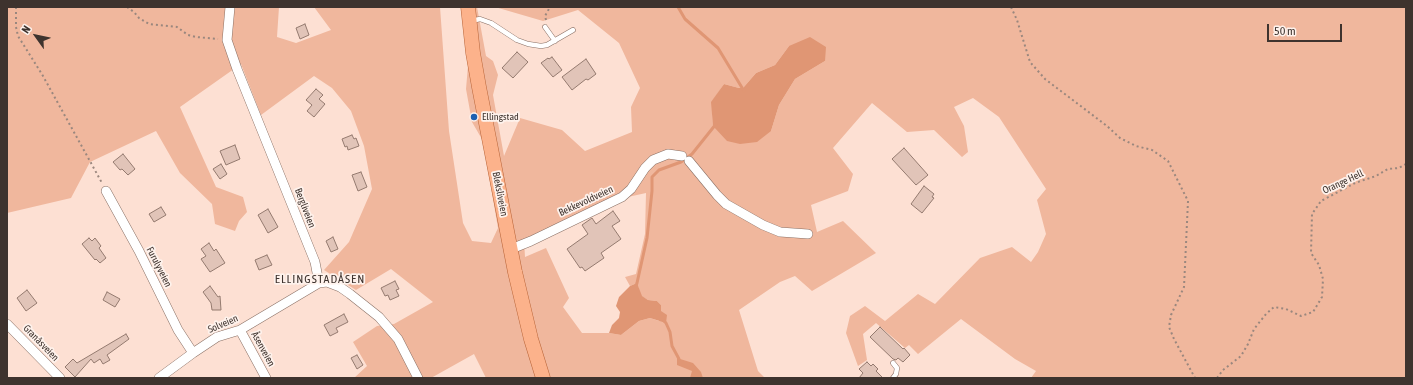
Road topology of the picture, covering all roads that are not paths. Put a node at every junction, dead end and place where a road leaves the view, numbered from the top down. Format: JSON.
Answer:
{"nodes":[{"id":1,"x":230,"y":7,"type":"edge"},
{"id":2,"x":469,"y":14,"type":"edge"},
{"id":3,"x":545,"y":27,"type":"road end"},
{"id":4,"x":573,"y":30,"type":"dead end"},
{"id":5,"x":555,"y":40,"type":"junction"},
{"id":6,"x":106,"y":191,"type":"road end"},
{"id":7,"x":808,"y":234,"type":"dead end"},
{"id":8,"x":511,"y":249,"type":"junction"},
{"id":9,"x":319,"y":283,"type":"junction"},
{"id":10,"x":7,"y":324,"type":"edge"},
{"id":11,"x":240,"y":330,"type":"junction"},
{"id":12,"x":193,"y":353,"type":"junction"},
{"id":13,"x":893,"y":363,"type":"dead end"},
{"id":14,"x":60,"y":378,"type":"edge"},
{"id":15,"x":159,"y":378,"type":"edge"},
{"id":16,"x":266,"y":378,"type":"edge"},
{"id":17,"x":418,"y":378,"type":"edge"},
{"id":18,"x":543,"y":378,"type":"edge"},
{"id":19,"x":893,"y":378,"type":"edge"}],
"edges":[{"from":1,"to":9,"type":"street","name":"Bergliveien"},
{"from":2,"to":5,"type":"lane"},
{"from":2,"to":8,"type":"main road","name":"Bleksliveien"},
{"from":3,"to":5,"type":"lane"},
{"from":4,"to":5,"type":"lane"},
{"from":6,"to":12,"type":"street","name":"Furulyveien"},
{"from":7,"to":8,"type":"street","name":"Bekkevoldveien"},
{"from":8,"to":18,"type":"main road","name":"Bleksliveien"},
{"from":9,"to":11,"type":"street","name":"Solveien"},
{"from":9,"to":17,"type":"street"},
{"from":10,"to":14,"type":"street","name":"Granåsveien"},
{"from":11,"to":12,"type":"street","name":"Solveien"},
{"from":11,"to":16,"type":"street","name":"Åsenveien"},
{"from":12,"to":15,"type":"street","name":"Solveien"},
{"from":13,"to":19,"type":"lane"}]}
